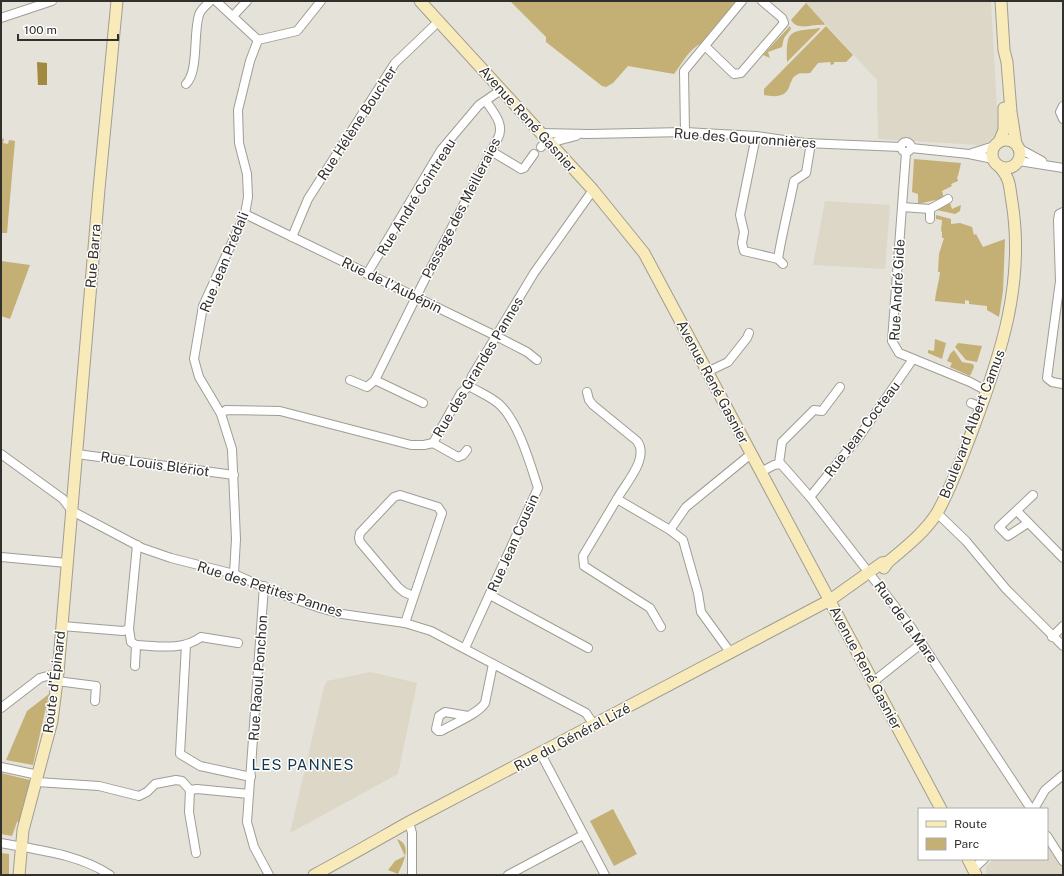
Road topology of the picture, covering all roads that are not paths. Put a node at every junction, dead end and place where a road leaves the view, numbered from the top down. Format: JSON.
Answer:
{"nodes":[{"id":1,"x":52,"y":1,"type":"edge"},
{"id":2,"x":117,"y":1,"type":"edge"},
{"id":3,"x":210,"y":1,"type":"edge"},
{"id":4,"x":216,"y":1,"type":"edge"},
{"id":5,"x":247,"y":1,"type":"edge"},
{"id":6,"x":321,"y":1,"type":"edge"},
{"id":7,"x":420,"y":1,"type":"edge"},
{"id":8,"x":742,"y":1,"type":"edge"},
{"id":9,"x":762,"y":1,"type":"edge"},
{"id":10,"x":1001,"y":1,"type":"edge"},
{"id":11,"x":233,"y":16,"type":"junction"},
{"id":12,"x":1,"y":18,"type":"edge"},
{"id":13,"x":439,"y":21,"type":"junction"},
{"id":14,"x":258,"y":40,"type":"junction"},
{"id":15,"x":705,"y":46,"type":"junction"},
{"id":16,"x":1004,"y":50,"type":"junction"},
{"id":17,"x":186,"y":84,"type":"dead end"},
{"id":18,"x":501,"y":90,"type":"junction"},
{"id":19,"x":486,"y":101,"type":"junction"},
{"id":20,"x":1063,"y":106,"type":"edge"},
{"id":21,"x":1063,"y":119,"type":"edge"},
{"id":22,"x":685,"y":132,"type":"junction"},
{"id":23,"x":589,"y":134,"type":"junction"},
{"id":24,"x":756,"y":136,"type":"junction"},
{"id":25,"x":545,"y":142,"type":"junction"},
{"id":26,"x":811,"y":143,"type":"junction"},
{"id":27,"x":996,"y":144,"type":"junction"},
{"id":28,"x":1018,"y":146,"type":"junction"},
{"id":29,"x":906,"y":149,"type":"junction"},
{"id":30,"x":491,"y":151,"type":"junction"},
{"id":31,"x":534,"y":154,"type":"dead end"},
{"id":32,"x":969,"y":154,"type":"junction"},
{"id":33,"x":996,"y":163,"type":"junction"},
{"id":34,"x":1017,"y":163,"type":"junction"},
{"id":35,"x":1054,"y":166,"type":"junction"},
{"id":36,"x":1063,"y":168,"type":"edge"},
{"id":37,"x":592,"y":190,"type":"junction"},
{"id":38,"x":948,"y":199,"type":"dead end"},
{"id":39,"x":902,"y":207,"type":"junction"},
{"id":40,"x":930,"y":209,"type":"junction"},
{"id":41,"x":1063,"y":212,"type":"edge"},
{"id":42,"x":245,"y":214,"type":"junction"},
{"id":43,"x":930,"y":218,"type":"dead end"},
{"id":44,"x":1015,"y":219,"type":"junction"},
{"id":45,"x":292,"y":237,"type":"junction"},
{"id":46,"x":367,"y":274,"type":"junction"},
{"id":47,"x":416,"y":297,"type":"junction"},
{"id":48,"x":749,"y":333,"type":"dead end"},
{"id":49,"x":496,"y":336,"type":"junction"},
{"id":50,"x":913,"y":359,"type":"junction"},
{"id":51,"x":537,"y":360,"type":"dead end"},
{"id":52,"x":707,"y":372,"type":"junction"},
{"id":53,"x":350,"y":380,"type":"dead end"},
{"id":54,"x":375,"y":380,"type":"junction"},
{"id":55,"x":1063,"y":384,"type":"edge"},
{"id":56,"x":469,"y":386,"type":"junction"},
{"id":57,"x":840,"y":386,"type":"dead end"},
{"id":58,"x":987,"y":391,"type":"junction"},
{"id":59,"x":587,"y":392,"type":"dead end"},
{"id":60,"x":423,"y":403,"type":"dead end"},
{"id":61,"x":221,"y":414,"type":"junction"},
{"id":62,"x":433,"y":442,"type":"junction"},
{"id":63,"x":467,"y":450,"type":"dead end"},
{"id":64,"x":1,"y":454,"type":"edge"},
{"id":65,"x":77,"y":454,"type":"junction"},
{"id":66,"x":751,"y":454,"type":"junction"},
{"id":67,"x":779,"y":463,"type":"junction"},
{"id":68,"x":761,"y":472,"type":"junction"},
{"id":69,"x":234,"y":475,"type":"junction"},
{"id":70,"x":1033,"y":495,"type":"dead end"},
{"id":71,"x":810,"y":497,"type":"junction"},
{"id":72,"x":617,"y":499,"type":"junction"},
{"id":73,"x":72,"y":511,"type":"junction"},
{"id":74,"x":1017,"y":511,"type":"junction"},
{"id":75,"x":937,"y":513,"type":"junction"},
{"id":76,"x":1028,"y":523,"type":"junction"},
{"id":77,"x":670,"y":530,"type":"junction"},
{"id":78,"x":137,"y":545,"type":"junction"},
{"id":79,"x":1,"y":557,"type":"edge"},
{"id":80,"x":1063,"y":558,"type":"edge"},
{"id":81,"x":67,"y":563,"type":"junction"},
{"id":82,"x":234,"y":574,"type":"junction"},
{"id":83,"x":872,"y":574,"type":"junction"},
{"id":84,"x":264,"y":586,"type":"junction"},
{"id":85,"x":490,"y":595,"type":"junction"},
{"id":86,"x":413,"y":596,"type":"junction"},
{"id":87,"x":830,"y":600,"type":"junction"},
{"id":88,"x":405,"y":623,"type":"junction"},
{"id":89,"x":62,"y":626,"type":"junction"},
{"id":90,"x":1063,"y":626,"type":"edge"},
{"id":91,"x":661,"y":627,"type":"dead end"},
{"id":92,"x":129,"y":629,"type":"junction"},
{"id":93,"x":1052,"y":637,"type":"junction"},
{"id":94,"x":238,"y":643,"type":"dead end"},
{"id":95,"x":922,"y":643,"type":"junction"},
{"id":96,"x":136,"y":645,"type":"junction"},
{"id":97,"x":186,"y":645,"type":"junction"},
{"id":98,"x":1063,"y":646,"type":"edge"},
{"id":99,"x":465,"y":648,"type":"junction"},
{"id":100,"x":588,"y":648,"type":"dead end"},
{"id":101,"x":730,"y":652,"type":"junction"},
{"id":102,"x":493,"y":664,"type":"junction"},
{"id":103,"x":135,"y":666,"type":"dead end"},
{"id":104,"x":58,"y":677,"type":"junction"},
{"id":105,"x":873,"y":682,"type":"junction"},
{"id":106,"x":94,"y":701,"type":"dead end"},
{"id":107,"x":1,"y":708,"type":"edge"},
{"id":108,"x":468,"y":716,"type":"dead end"},
{"id":109,"x":594,"y":725,"type":"junction"},
{"id":110,"x":540,"y":754,"type":"junction"},
{"id":111,"x":1,"y":767,"type":"edge"},
{"id":112,"x":1063,"y":775,"type":"edge"},
{"id":113,"x":250,"y":776,"type":"junction"},
{"id":114,"x":37,"y":778,"type":"junction"},
{"id":115,"x":190,"y":790,"type":"junction"},
{"id":116,"x":249,"y":794,"type":"junction"},
{"id":117,"x":940,"y":808,"type":"edge"},
{"id":118,"x":1031,"y":808,"type":"edge"},
{"id":119,"x":1033,"y":808,"type":"edge"},
{"id":120,"x":409,"y":822,"type":"junction"},
{"id":121,"x":583,"y":835,"type":"junction"},
{"id":122,"x":1048,"y":838,"type":"edge"},
{"id":123,"x":1,"y":843,"type":"edge"},
{"id":124,"x":21,"y":846,"type":"junction"},
{"id":125,"x":196,"y":853,"type":"dead end"},
{"id":126,"x":983,"y":860,"type":"edge"},
{"id":127,"x":1063,"y":861,"type":"edge"},
{"id":128,"x":973,"y":868,"type":"edge"},
{"id":129,"x":19,"y":875,"type":"edge"},
{"id":130,"x":110,"y":875,"type":"edge"},
{"id":131,"x":269,"y":875,"type":"edge"},
{"id":132,"x":314,"y":875,"type":"edge"},
{"id":133,"x":412,"y":875,"type":"edge"},
{"id":134,"x":508,"y":875,"type":"edge"},
{"id":135,"x":605,"y":875,"type":"edge"}],
"edges":[{"from":1,"to":12,"type":"street"},
{"from":2,"to":65,"type":"main road","name":"Rue Barra"},
{"from":3,"to":17,"type":"street"},
{"from":4,"to":11,"type":"street"},
{"from":5,"to":11,"type":"street"},
{"from":6,"to":14,"type":"street"},
{"from":7,"to":13,"type":"main road","name":"Avenue René Gasnier"},
{"from":8,"to":15,"type":"street"},
{"from":9,"to":15,"type":"street"},
{"from":10,"to":16,"type":"main road"},
{"from":11,"to":14,"type":"street"},
{"from":13,"to":18,"type":"main road","name":"Avenue René Gasnier"},
{"from":13,"to":45,"type":"street","name":"Rue Hélène Boucher"},
{"from":14,"to":42,"type":"street","name":"Rue Jean Prédali"},
{"from":15,"to":22,"type":"street"},
{"from":16,"to":27,"type":"main road"},
{"from":16,"to":28,"type":"main road"},
{"from":18,"to":19,"type":"street","name":"Rue André Cointreau"},
{"from":18,"to":25,"type":"main road","name":"Avenue René Gasnier"},
{"from":19,"to":30,"type":"street","name":"Passage des Meilleraies"},
{"from":19,"to":46,"type":"street","name":"Rue André Cointreau"},
{"from":20,"to":21,"type":"street"},
{"from":22,"to":23,"type":"street","name":"Rue des Gouronnières"},
{"from":22,"to":24,"type":"street","name":"Rue des Gouronnières"},
{"from":23,"to":25,"type":"street","name":"Rue des Gouronnières"},
{"from":23,"to":25,"type":"street","name":"Rue des Gouronnières"},
{"from":24,"to":26,"type":"street","name":"Rue des Gouronnières"},
{"from":24,"to":26,"type":"street"},
{"from":25,"to":37,"type":"main road","name":"Avenue René Gasnier"},
{"from":26,"to":29,"type":"street","name":"Rue des Gouronnières"},
{"from":27,"to":28,"type":"main road"},
{"from":27,"to":32,"type":"street","name":"Rue des Gouronnières"},
{"from":27,"to":33,"type":"main road"},
{"from":28,"to":34,"type":"main road"},
{"from":28,"to":35,"type":"street"},
{"from":29,"to":32,"type":"street","name":"Rue des Gouronnières"},
{"from":29,"to":39,"type":"street","name":"Rue André Gide"},
{"from":30,"to":31,"type":"street"},
{"from":30,"to":47,"type":"street","name":"Passage des Meilleraies"},
{"from":32,"to":33,"type":"street","name":"Rue des Gouronnières"},
{"from":33,"to":34,"type":"main road"},
{"from":33,"to":44,"type":"main road","name":"Boulevard Albert Camus"},
{"from":34,"to":35,"type":"street"},
{"from":34,"to":44,"type":"main road","name":"Boulevard Albert Camus"},
{"from":35,"to":36,"type":"street"},
{"from":37,"to":49,"type":"street","name":"Rue des Grandes Pannes"},
{"from":37,"to":52,"type":"main road","name":"Avenue René Gasnier"},
{"from":38,"to":40,"type":"street"},
{"from":39,"to":40,"type":"street"},
{"from":39,"to":50,"type":"street","name":"Rue André Gide"},
{"from":40,"to":43,"type":"street"},
{"from":41,"to":55,"type":"street"},
{"from":42,"to":45,"type":"street","name":"Rue de l'Aubépin"},
{"from":42,"to":61,"type":"street","name":"Rue Jean Prédali"},
{"from":44,"to":58,"type":"main road","name":"Boulevard Albert Camus"},
{"from":45,"to":46,"type":"street","name":"Rue de l'Aubépin"},
{"from":46,"to":47,"type":"street","name":"Rue de l'Aubépin"},
{"from":47,"to":49,"type":"street","name":"Rue de l'Aubépin"},
{"from":47,"to":54,"type":"street","name":"Passage des Meilleraies"},
{"from":48,"to":52,"type":"street"},
{"from":49,"to":51,"type":"street","name":"Rue de l'Aubépin"},
{"from":49,"to":56,"type":"street","name":"Rue des Grandes Pannes"},
{"from":50,"to":58,"type":"street","name":"Rue André Gide"},
{"from":50,"to":71,"type":"street","name":"Rue Jean Cocteau"},
{"from":52,"to":66,"type":"main road","name":"Avenue René Gasnier"},
{"from":53,"to":54,"type":"street"},
{"from":54,"to":60,"type":"street"},
{"from":56,"to":62,"type":"street","name":"Rue des Grandes Pannes"},
{"from":56,"to":85,"type":"street","name":"Rue Jean Cousin"},
{"from":57,"to":67,"type":"street"},
{"from":58,"to":75,"type":"main road","name":"Boulevard Albert Camus"},
{"from":59,"to":72,"type":"street"},
{"from":61,"to":62,"type":"street","name":"Rue des Grandes Pannes"},
{"from":61,"to":69,"type":"street","name":"Rue Jean Prédali"},
{"from":62,"to":63,"type":"street"},
{"from":64,"to":73,"type":"street"},
{"from":65,"to":69,"type":"street","name":"Rue Louis Blériot"},
{"from":65,"to":73,"type":"main road","name":"Rue Barra"},
{"from":66,"to":68,"type":"main road","name":"Avenue René Gasnier"},
{"from":66,"to":77,"type":"street"},
{"from":67,"to":68,"type":"street"},
{"from":67,"to":71,"type":"street","name":"Rue de la Mare"},
{"from":68,"to":87,"type":"main road","name":"Avenue René Gasnier"},
{"from":69,"to":82,"type":"street","name":"Rue Jean Prédali"},
{"from":70,"to":74,"type":"street"},
{"from":71,"to":83,"type":"street","name":"Rue de la Mare"},
{"from":72,"to":77,"type":"street"},
{"from":72,"to":91,"type":"street"},
{"from":73,"to":78,"type":"street","name":"Rue des Petites Pannes"},
{"from":73,"to":81,"type":"main road","name":"Route d'Épinard"},
{"from":74,"to":76,"type":"street"},
{"from":74,"to":76,"type":"street"},
{"from":75,"to":83,"type":"main road","name":"Boulevard Albert Camus"},
{"from":75,"to":93,"type":"street"},
{"from":76,"to":80,"type":"street"},
{"from":77,"to":101,"type":"street"},
{"from":78,"to":82,"type":"street","name":"Rue des Petites Pannes"},
{"from":78,"to":92,"type":"street"},
{"from":79,"to":81,"type":"street"},
{"from":81,"to":89,"type":"main road","name":"Route d'Épinard"},
{"from":82,"to":84,"type":"street","name":"Rue des Petites Pannes"},
{"from":83,"to":87,"type":"main road","name":"Boulevard Albert Camus"},
{"from":83,"to":95,"type":"street","name":"Rue de la Mare"},
{"from":84,"to":88,"type":"street","name":"Rue des Petites Pannes"},
{"from":84,"to":113,"type":"street","name":"Rue Raoul Ponchon"},
{"from":85,"to":99,"type":"street","name":"Rue Jean Cousin"},
{"from":85,"to":100,"type":"street"},
{"from":86,"to":86,"type":"street"},
{"from":86,"to":88,"type":"street"},
{"from":87,"to":101,"type":"main road","name":"Rue du Général Lizé"},
{"from":87,"to":105,"type":"main road","name":"Avenue René Gasnier"},
{"from":88,"to":99,"type":"street","name":"Rue des Petites Pannes"},
{"from":89,"to":92,"type":"street"},
{"from":89,"to":104,"type":"main road","name":"Route d'Épinard"},
{"from":90,"to":93,"type":"street"},
{"from":92,"to":96,"type":"street"},
{"from":93,"to":98,"type":"street"},
{"from":94,"to":97,"type":"street"},
{"from":95,"to":105,"type":"street"},
{"from":95,"to":118,"type":"street","name":"Rue de la Mare"},
{"from":96,"to":97,"type":"street"},
{"from":96,"to":103,"type":"street"},
{"from":97,"to":113,"type":"street"},
{"from":99,"to":102,"type":"street","name":"Rue des Petites Pannes"},
{"from":101,"to":109,"type":"main road","name":"Rue du Général Lizé"},
{"from":102,"to":108,"type":"street"},
{"from":102,"to":109,"type":"street","name":"Rue des Petites Pannes"},
{"from":104,"to":106,"type":"street"},
{"from":104,"to":107,"type":"street"},
{"from":104,"to":114,"type":"main road","name":"Route d'Épinard"},
{"from":105,"to":117,"type":"main road","name":"Avenue René Gasnier"},
{"from":109,"to":110,"type":"main road","name":"Rue du Général Lizé"},
{"from":110,"to":120,"type":"main road","name":"Rue du Général Lizé"},
{"from":110,"to":121,"type":"street"},
{"from":111,"to":114,"type":"street"},
{"from":112,"to":119,"type":"street"},
{"from":113,"to":116,"type":"street","name":"Rue Raoul Ponchon"},
{"from":114,"to":115,"type":"street"},
{"from":114,"to":124,"type":"main road","name":"Route d'Épinard"},
{"from":115,"to":116,"type":"street"},
{"from":115,"to":125,"type":"street"},
{"from":116,"to":131,"type":"street","name":"Rue Raoul Ponchon"},
{"from":120,"to":132,"type":"main road","name":"Rue du Général Lizé"},
{"from":120,"to":133,"type":"street"},
{"from":121,"to":134,"type":"street"},
{"from":121,"to":135,"type":"street"},
{"from":122,"to":127,"type":"street"},
{"from":123,"to":124,"type":"street"},
{"from":124,"to":129,"type":"main road","name":"Route d'Épinard"},
{"from":124,"to":130,"type":"street"},
{"from":126,"to":128,"type":"street"}]}
